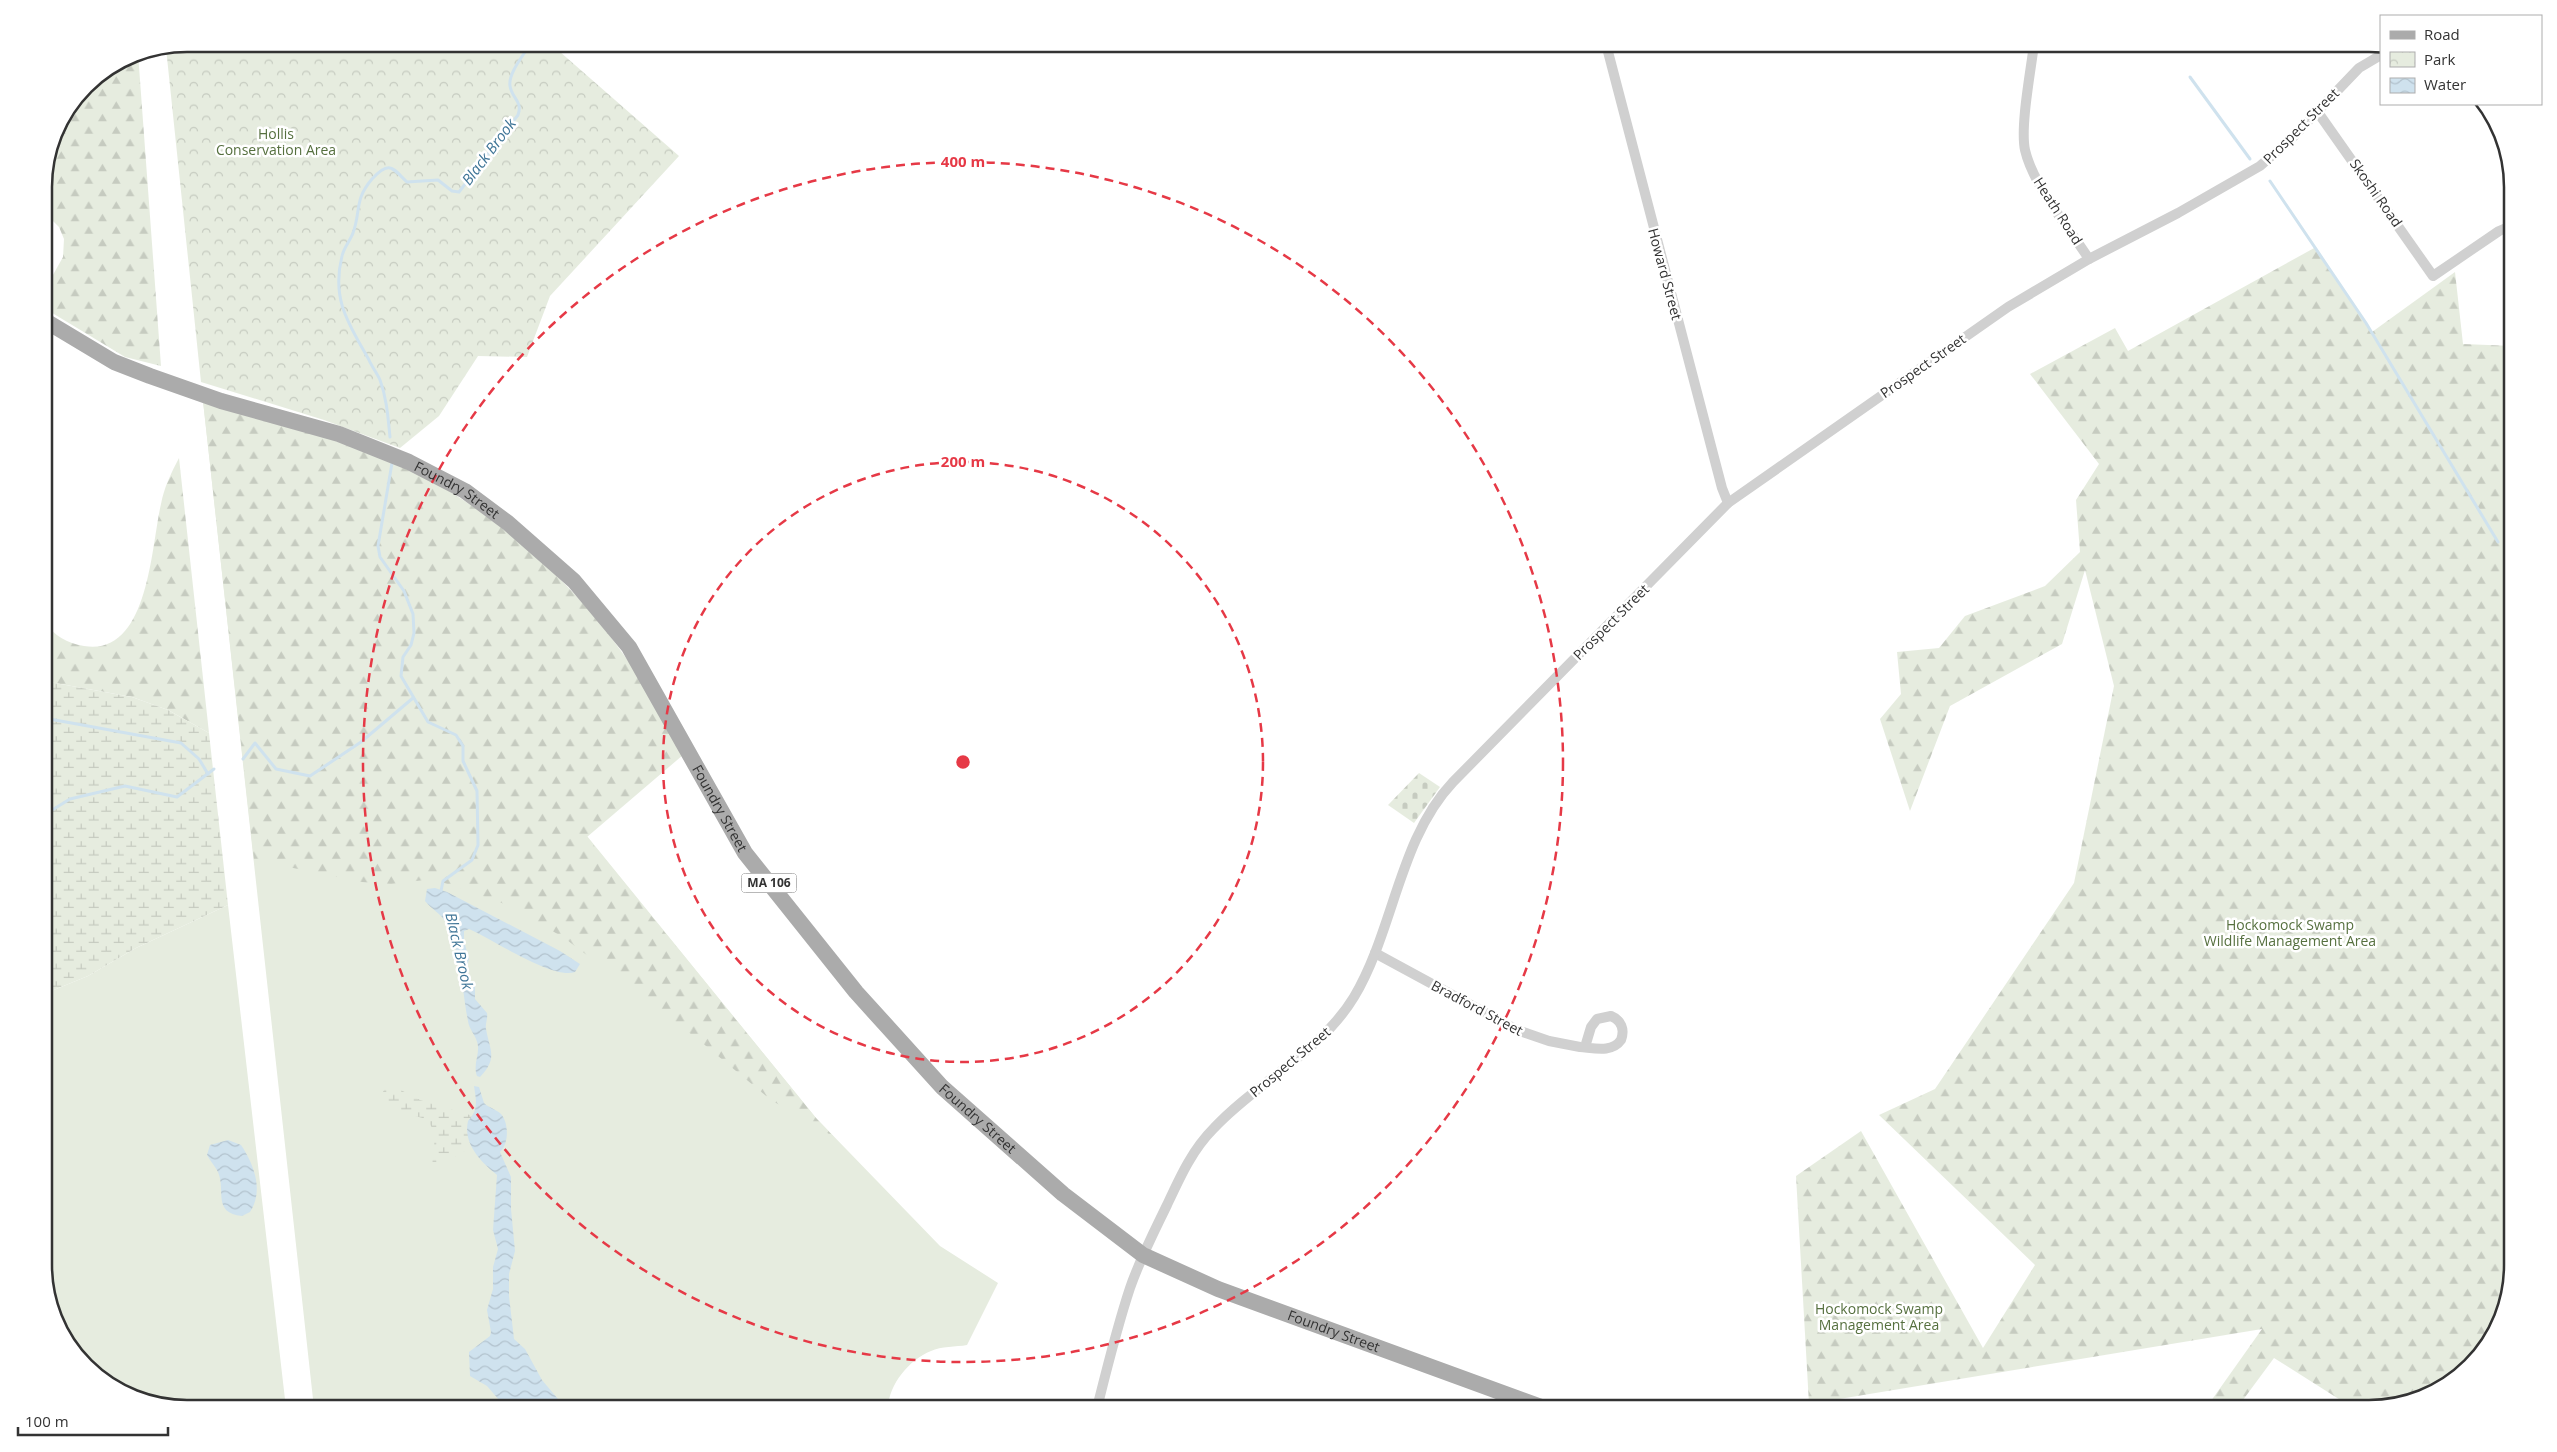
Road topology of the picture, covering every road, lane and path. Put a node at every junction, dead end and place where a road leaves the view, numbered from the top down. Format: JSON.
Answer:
{"nodes":[{"id":1,"x":1608,"y":52,"type":"edge"},
{"id":2,"x":2033,"y":52,"type":"edge"},
{"id":3,"x":2380,"y":56,"type":"edge"},
{"id":4,"x":2317,"y":111,"type":"junction"},
{"id":5,"x":2504,"y":229,"type":"edge"},
{"id":6,"x":2089,"y":259,"type":"junction"},
{"id":7,"x":53,"y":325,"type":"edge"},
{"id":8,"x":1728,"y":503,"type":"junction"},
{"id":9,"x":1374,"y":953,"type":"junction"},
{"id":10,"x":1585,"y":1047,"type":"dead end"},
{"id":11,"x":1143,"y":1255,"type":"junction"},
{"id":12,"x":1099,"y":1400,"type":"edge"},
{"id":13,"x":1522,"y":1400,"type":"edge"}],
"edges":[{"from":1,"to":8,"type":"street","name":"Howard Street"},
{"from":2,"to":6,"type":"street","name":"Heath Road"},
{"from":3,"to":4,"type":"street","name":"Prospect Street"},
{"from":4,"to":5,"type":"street","name":"Skoshi Road"},
{"from":4,"to":6,"type":"street","name":"Prospect Street"},
{"from":6,"to":8,"type":"street","name":"Prospect Street"},
{"from":7,"to":11,"type":"main road","name":"Foundry Street","number":"MA 106"},
{"from":8,"to":9,"type":"street","name":"Prospect Street"},
{"from":9,"to":10,"type":"street","name":"Bradford Street"},
{"from":9,"to":11,"type":"street","name":"Prospect Street"},
{"from":11,"to":12,"type":"street","name":"Prospect Street"},
{"from":11,"to":13,"type":"main road","name":"Foundry Street","number":"MA 106"}]}
